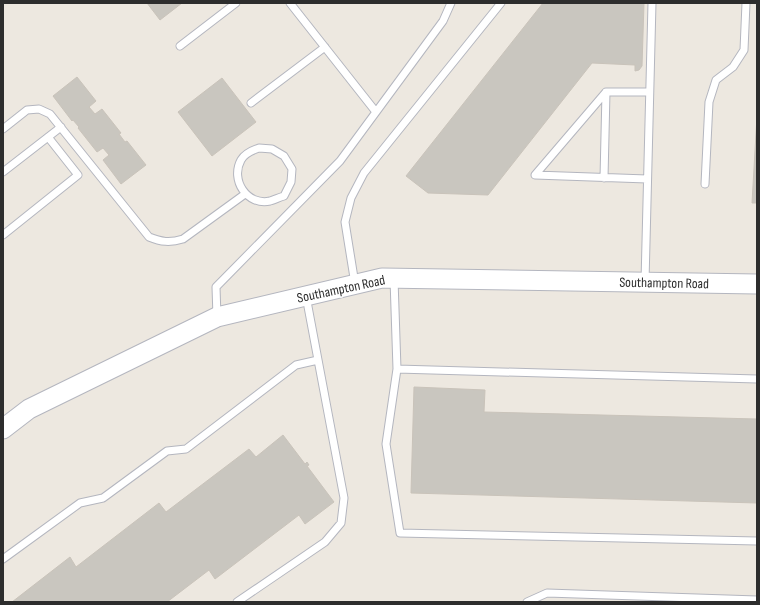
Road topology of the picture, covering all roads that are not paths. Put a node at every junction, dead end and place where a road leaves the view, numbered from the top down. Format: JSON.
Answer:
{"nodes":[{"id":1,"x":236,"y":3,"type":"edge"},
{"id":2,"x":290,"y":3,"type":"edge"},
{"id":3,"x":452,"y":3,"type":"edge"},
{"id":4,"x":500,"y":3,"type":"edge"},
{"id":5,"x":652,"y":3,"type":"edge"},
{"id":6,"x":746,"y":3,"type":"edge"},
{"id":7,"x":180,"y":46,"type":"dead end"},
{"id":8,"x":325,"y":47,"type":"junction"},
{"id":9,"x":606,"y":92,"type":"junction"},
{"id":10,"x":649,"y":92,"type":"junction"},
{"id":11,"x":251,"y":103,"type":"dead end"},
{"id":12,"x":376,"y":112,"type":"junction"},
{"id":13,"x":61,"y":127,"type":"junction"},
{"id":14,"x":3,"y":129,"type":"edge"},
{"id":15,"x":48,"y":137,"type":"junction"},
{"id":16,"x":3,"y":172,"type":"edge"},
{"id":17,"x":604,"y":178,"type":"junction"},
{"id":18,"x":647,"y":180,"type":"junction"},
{"id":19,"x":705,"y":184,"type":"dead end"},
{"id":20,"x":245,"y":194,"type":"junction"},
{"id":21,"x":284,"y":196,"type":"junction"},
{"id":22,"x":295,"y":206,"type":"junction"},
{"id":23,"x":3,"y":235,"type":"edge"},
{"id":24,"x":394,"y":278,"type":"junction"},
{"id":25,"x":645,"y":282,"type":"junction"},
{"id":26,"x":355,"y":284,"type":"junction"},
{"id":27,"x":757,"y":284,"type":"edge"},
{"id":28,"x":306,"y":296,"type":"junction"},
{"id":29,"x":218,"y":317,"type":"junction"},
{"id":30,"x":318,"y":360,"type":"junction"},
{"id":31,"x":396,"y":369,"type":"junction"},
{"id":32,"x":757,"y":380,"type":"edge"},
{"id":33,"x":3,"y":429,"type":"edge"},
{"id":34,"x":757,"y":541,"type":"edge"},
{"id":35,"x":3,"y":559,"type":"edge"},
{"id":36,"x":700,"y":600,"type":"edge"},
{"id":37,"x":757,"y":600,"type":"edge"},
{"id":38,"x":237,"y":602,"type":"edge"},
{"id":39,"x":527,"y":602,"type":"edge"}],
"edges":[{"from":1,"to":7,"type":"lane"},
{"from":2,"to":8,"type":"lane"},
{"from":3,"to":12,"type":"lane"},
{"from":4,"to":26,"type":"lane"},
{"from":5,"to":10,"type":"lane"},
{"from":6,"to":19,"type":"lane"},
{"from":8,"to":11,"type":"lane"},
{"from":8,"to":12,"type":"lane"},
{"from":9,"to":10,"type":"lane"},
{"from":9,"to":17,"type":"lane"},
{"from":9,"to":17,"type":"lane"},
{"from":10,"to":18,"type":"lane"},
{"from":12,"to":22,"type":"lane"},
{"from":13,"to":14,"type":"lane"},
{"from":13,"to":15,"type":"lane"},
{"from":13,"to":20,"type":"lane"},
{"from":15,"to":16,"type":"lane"},
{"from":15,"to":23,"type":"lane"},
{"from":17,"to":18,"type":"lane"},
{"from":18,"to":25,"type":"lane"},
{"from":20,"to":21,"type":"lane"},
{"from":20,"to":21,"type":"lane"},
{"from":21,"to":22,"type":"lane"},
{"from":22,"to":29,"type":"lane"},
{"from":24,"to":25,"type":"street","name":"Southampton Road"},
{"from":24,"to":26,"type":"street","name":"Southampton Road"},
{"from":24,"to":31,"type":"lane"},
{"from":25,"to":27,"type":"street","name":"Southampton Road"},
{"from":26,"to":28,"type":"street","name":"Southampton Road"},
{"from":28,"to":29,"type":"street","name":"Southampton Road"},
{"from":28,"to":30,"type":"lane"},
{"from":29,"to":33,"type":"street","name":"Southampton Road"},
{"from":30,"to":35,"type":"lane"},
{"from":30,"to":38,"type":"lane"},
{"from":31,"to":32,"type":"lane"},
{"from":31,"to":34,"type":"lane"},
{"from":36,"to":37,"type":"lane"},
{"from":36,"to":39,"type":"lane"}]}
